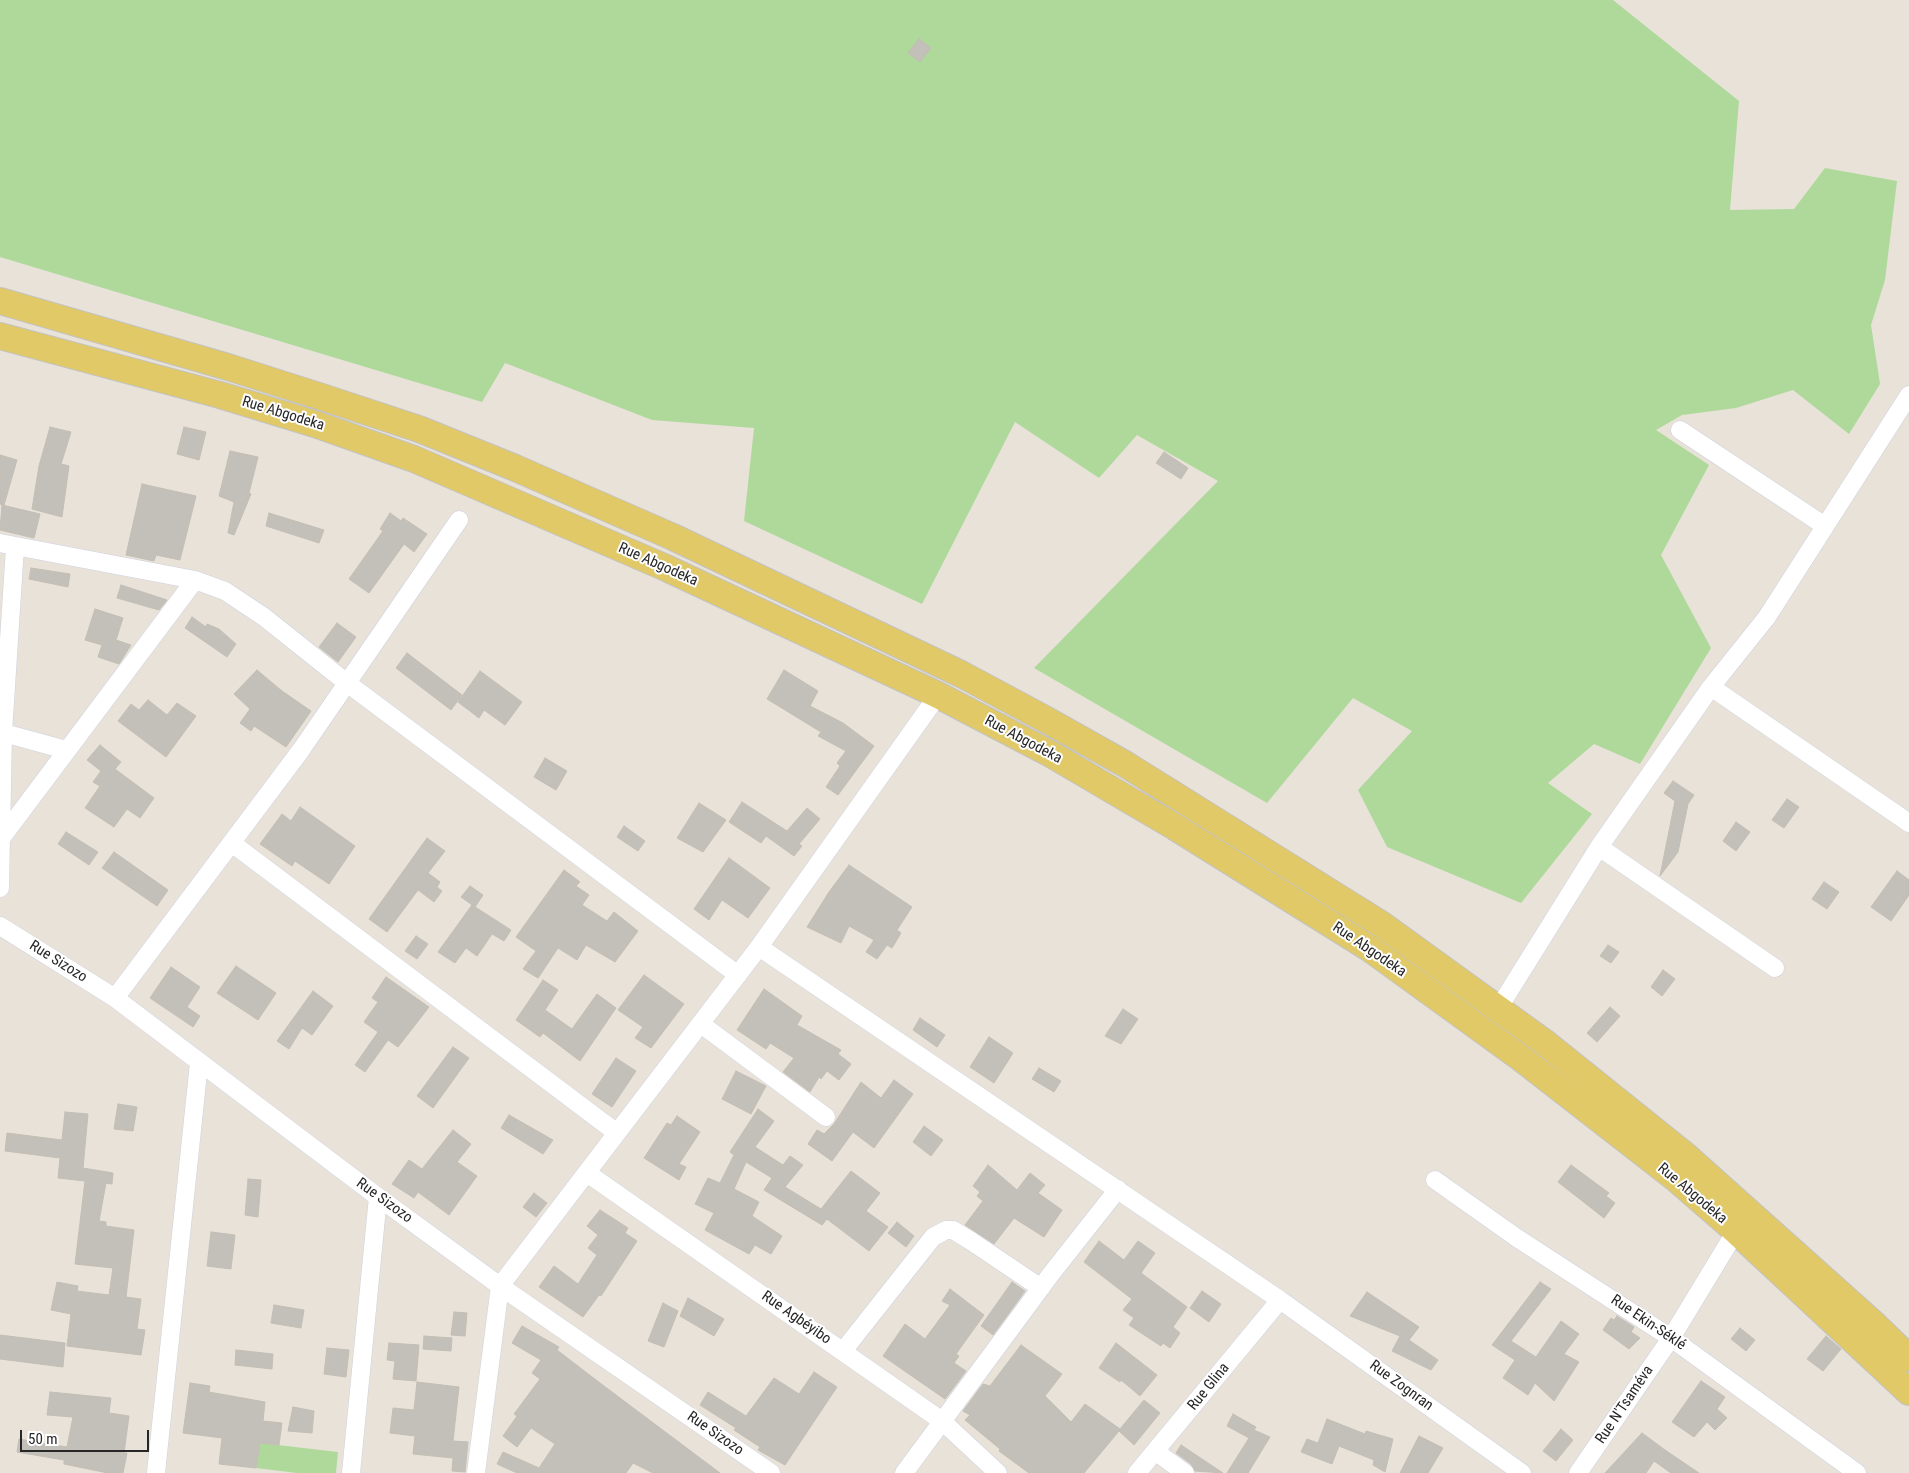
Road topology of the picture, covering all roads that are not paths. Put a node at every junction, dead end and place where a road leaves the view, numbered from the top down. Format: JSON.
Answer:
{"nodes":[{"id":1,"x":0,"y":301,"type":"edge"},
{"id":2,"x":0,"y":336,"type":"edge"},
{"id":3,"x":1909,"y":395,"type":"edge"},
{"id":4,"x":1680,"y":430,"type":"dead end"},
{"id":5,"x":459,"y":520,"type":"dead end"},
{"id":6,"x":1825,"y":526,"type":"junction"},
{"id":7,"x":7,"y":545,"type":"edge"},
{"id":8,"x":196,"y":580,"type":"junction"},
{"id":9,"x":347,"y":683,"type":"junction"},
{"id":10,"x":1711,"y":687,"type":"junction"},
{"id":11,"x":938,"y":695,"type":"junction"},
{"id":12,"x":1,"y":732,"type":"edge"},
{"id":13,"x":66,"y":750,"type":"junction"},
{"id":14,"x":1909,"y":824,"type":"edge"},
{"id":15,"x":2,"y":837,"type":"junction"},
{"id":16,"x":233,"y":844,"type":"junction"},
{"id":17,"x":1600,"y":847,"type":"junction"},
{"id":18,"x":0,"y":888,"type":"edge"},
{"id":19,"x":0,"y":926,"type":"edge"},
{"id":20,"x":759,"y":947,"type":"junction"},
{"id":21,"x":1776,"y":968,"type":"dead end"},
{"id":22,"x":738,"y":976,"type":"junction"},
{"id":23,"x":115,"y":998,"type":"junction"},
{"id":24,"x":1498,"y":1009,"type":"junction"},
{"id":25,"x":700,"y":1024,"type":"junction"},
{"id":26,"x":199,"y":1063,"type":"junction"},
{"id":27,"x":826,"y":1118,"type":"dead end"},
{"id":28,"x":618,"y":1133,"type":"junction"},
{"id":29,"x":587,"y":1173,"type":"junction"},
{"id":30,"x":1434,"y":1180,"type":"dead end"},
{"id":31,"x":1118,"y":1189,"type":"junction"},
{"id":32,"x":378,"y":1197,"type":"junction"},
{"id":33,"x":1736,"y":1231,"type":"junction"},
{"id":34,"x":500,"y":1286,"type":"junction"},
{"id":35,"x":1041,"y":1288,"type":"junction"},
{"id":36,"x":1280,"y":1300,"type":"junction"},
{"id":37,"x":1671,"y":1338,"type":"junction"},
{"id":38,"x":843,"y":1350,"type":"junction"},
{"id":39,"x":1909,"y":1358,"type":"edge"},
{"id":40,"x":1909,"y":1392,"type":"edge"},
{"id":41,"x":942,"y":1422,"type":"junction"},
{"id":42,"x":1155,"y":1451,"type":"junction"},
{"id":43,"x":156,"y":1473,"type":"edge"},
{"id":44,"x":350,"y":1473,"type":"edge"},
{"id":45,"x":476,"y":1473,"type":"edge"},
{"id":46,"x":771,"y":1473,"type":"edge"},
{"id":47,"x":904,"y":1473,"type":"edge"},
{"id":48,"x":998,"y":1473,"type":"edge"},
{"id":49,"x":1137,"y":1473,"type":"edge"},
{"id":50,"x":1185,"y":1473,"type":"edge"},
{"id":51,"x":1522,"y":1473,"type":"edge"},
{"id":52,"x":1578,"y":1473,"type":"edge"},
{"id":53,"x":1857,"y":1473,"type":"edge"}],
"edges":[{"from":1,"to":24,"type":"main road","name":"Rue Abgodeka"},
{"from":2,"to":11,"type":"main road","name":"Rue Abgodeka"},
{"from":3,"to":6,"type":"street"},
{"from":4,"to":6,"type":"street"},
{"from":5,"to":9,"type":"street"},
{"from":6,"to":10,"type":"street"},
{"from":7,"to":8,"type":"street"},
{"from":7,"to":12,"type":"street"},
{"from":8,"to":9,"type":"street"},
{"from":8,"to":13,"type":"street"},
{"from":9,"to":16,"type":"street"},
{"from":9,"to":22,"type":"street"},
{"from":10,"to":14,"type":"street"},
{"from":10,"to":17,"type":"street"},
{"from":11,"to":20,"type":"street"},
{"from":11,"to":33,"type":"main road","name":"Rue Abgodeka"},
{"from":12,"to":13,"type":"street"},
{"from":12,"to":15,"type":"street"},
{"from":13,"to":15,"type":"street"},
{"from":15,"to":18,"type":"street"},
{"from":16,"to":23,"type":"street"},
{"from":16,"to":28,"type":"street"},
{"from":17,"to":21,"type":"street"},
{"from":17,"to":24,"type":"street"},
{"from":19,"to":23,"type":"street","name":"Rue Sizozo"},
{"from":20,"to":22,"type":"street"},
{"from":20,"to":31,"type":"street","name":"Rue Zognran"},
{"from":22,"to":25,"type":"street"},
{"from":23,"to":26,"type":"street","name":"Rue Sizozo"},
{"from":24,"to":39,"type":"main road","name":"Rue Abgodeka"},
{"from":25,"to":27,"type":"street"},
{"from":25,"to":28,"type":"street"},
{"from":26,"to":32,"type":"street","name":"Rue Sizozo"},
{"from":26,"to":43,"type":"street"},
{"from":28,"to":29,"type":"street"},
{"from":29,"to":34,"type":"street"},
{"from":29,"to":38,"type":"street","name":"Rue Agbéyibo"},
{"from":30,"to":37,"type":"street","name":"Rue Ekin-Séklé"},
{"from":31,"to":35,"type":"street"},
{"from":31,"to":36,"type":"street","name":"Rue Zognran"},
{"from":32,"to":34,"type":"street","name":"Rue Sizozo"},
{"from":32,"to":44,"type":"street"},
{"from":33,"to":37,"type":"street","name":"Rue N'Tsaméva"},
{"from":33,"to":40,"type":"main road","name":"Rue Abgodeka"},
{"from":34,"to":45,"type":"street"},
{"from":34,"to":46,"type":"street","name":"Rue Sizozo"},
{"from":35,"to":38,"type":"street"},
{"from":35,"to":41,"type":"street"},
{"from":36,"to":42,"type":"street","name":"Rue Glina"},
{"from":36,"to":51,"type":"street","name":"Rue Zognran"},
{"from":37,"to":52,"type":"street","name":"Rue N'Tsaméva"},
{"from":37,"to":53,"type":"street","name":"Rue Ekin-Séklé"},
{"from":38,"to":41,"type":"street","name":"Rue Agbéyibo"},
{"from":41,"to":47,"type":"street"},
{"from":41,"to":48,"type":"street","name":"Rue Agbéyibo"},
{"from":42,"to":49,"type":"street","name":"Rue Glina"},
{"from":42,"to":50,"type":"street"}]}
